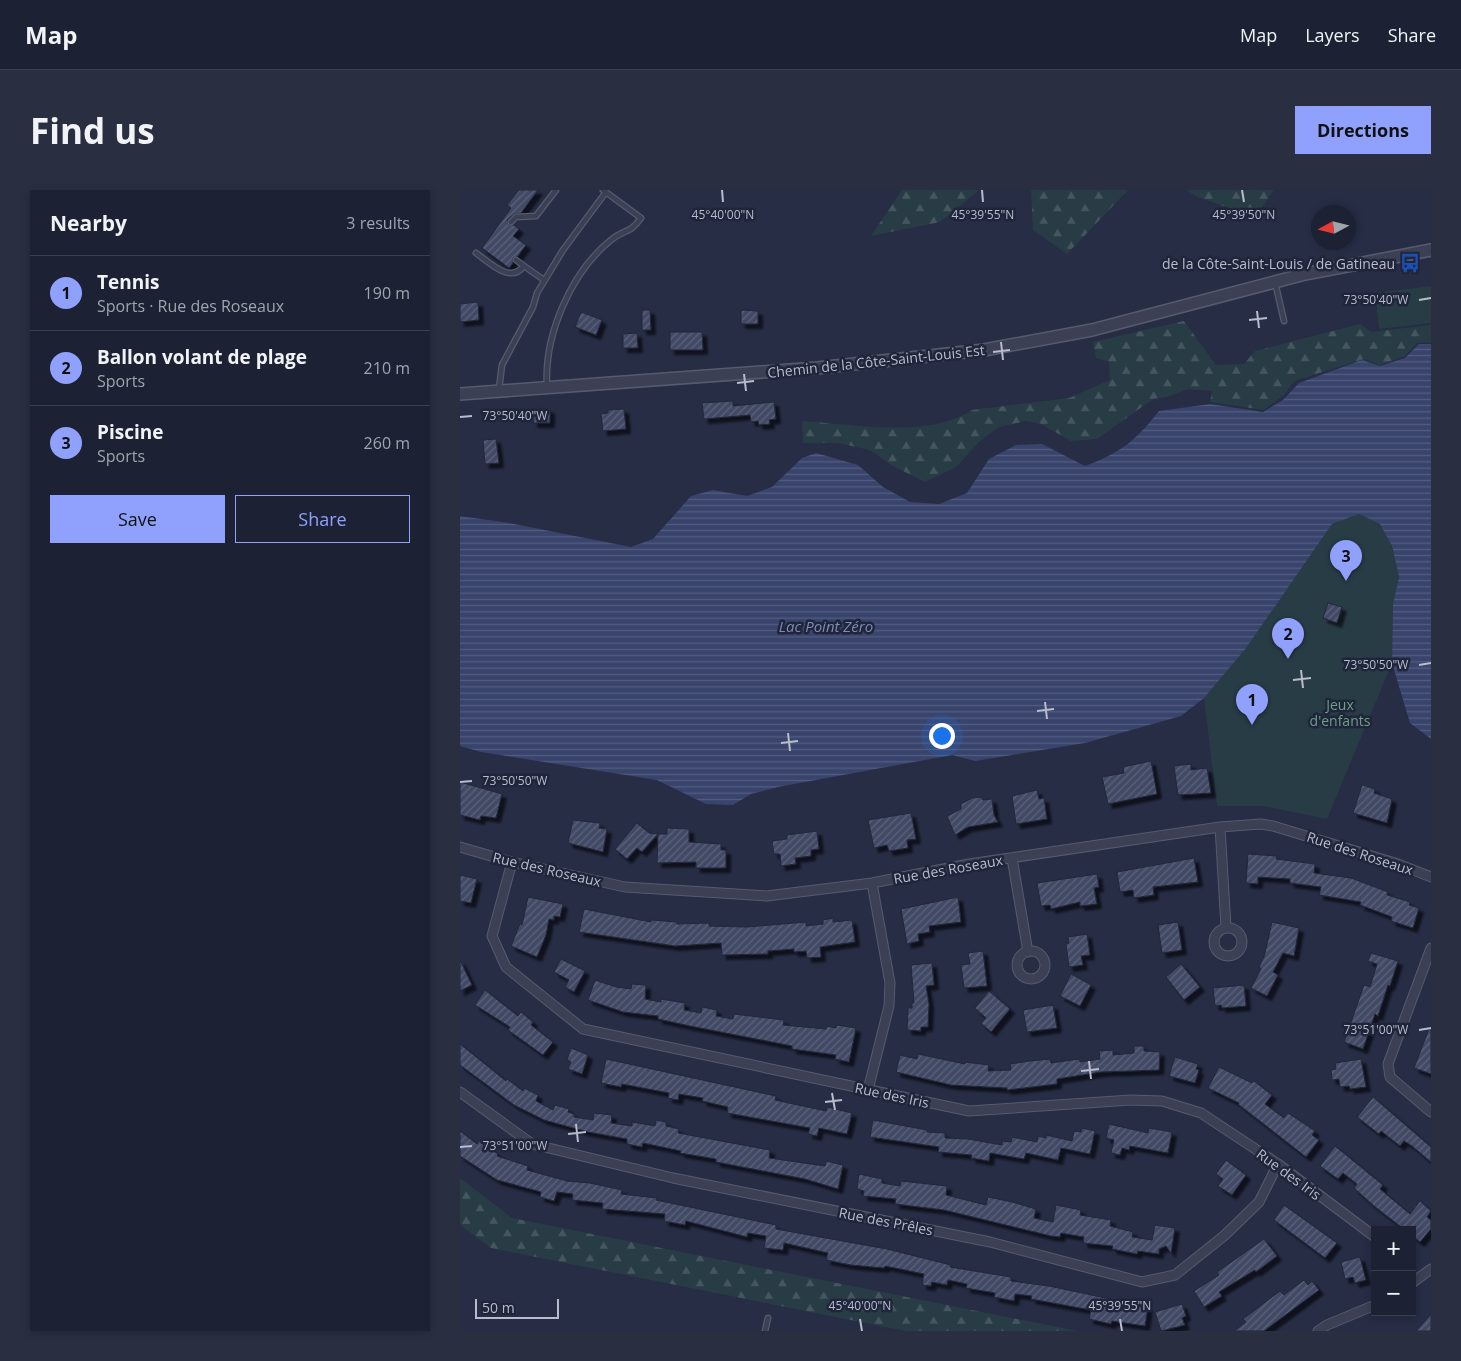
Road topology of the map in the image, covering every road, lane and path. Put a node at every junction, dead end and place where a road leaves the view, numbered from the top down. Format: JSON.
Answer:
{"nodes":[{"id":1,"x":556,"y":190,"type":"edge"},
{"id":2,"x":604,"y":191,"type":"edge"},
{"id":3,"x":511,"y":222,"type":"dead end"},
{"id":4,"x":1431,"y":250,"type":"edge"},
{"id":5,"x":476,"y":254,"type":"dead end"},
{"id":6,"x":516,"y":260,"type":"dead end"},
{"id":7,"x":524,"y":266,"type":"junction"},
{"id":8,"x":544,"y":280,"type":"junction"},
{"id":9,"x":1275,"y":281,"type":"junction"},
{"id":10,"x":1284,"y":321,"type":"dead end"},
{"id":11,"x":547,"y":387,"type":"junction"},
{"id":12,"x":499,"y":390,"type":"junction"},
{"id":13,"x":460,"y":394,"type":"edge"},
{"id":14,"x":1220,"y":827,"type":"junction"},
{"id":15,"x":460,"y":847,"type":"edge"},
{"id":16,"x":1012,"y":858,"type":"junction"},
{"id":17,"x":512,"y":862,"type":"junction"},
{"id":18,"x":1431,"y":877,"type":"edge"},
{"id":19,"x":872,"y":883,"type":"junction"},
{"id":20,"x":1226,"y":927,"type":"dead end"},
{"id":21,"x":1431,"y":948,"type":"edge"},
{"id":22,"x":1028,"y":952,"type":"dead end"},
{"id":23,"x":868,"y":1090,"type":"junction"},
{"id":24,"x":460,"y":1092,"type":"edge"},
{"id":25,"x":1431,"y":1112,"type":"edge"},
{"id":26,"x":1278,"y":1164,"type":"junction"},
{"id":27,"x":1371,"y":1234,"type":"edge"},
{"id":28,"x":1431,"y":1269,"type":"edge"},
{"id":29,"x":1416,"y":1280,"type":"edge"},
{"id":30,"x":1371,"y":1308,"type":"edge"},
{"id":31,"x":768,"y":1318,"type":"dead end"},
{"id":32,"x":765,"y":1331,"type":"edge"},
{"id":33,"x":1318,"y":1331,"type":"edge"}],
"edges":[{"from":1,"to":3,"type":"lane"},
{"from":2,"to":8,"type":"lane"},
{"from":2,"to":11,"type":"lane"},
{"from":4,"to":9,"type":"street","name":"Chemin de la Côte-Saint-Louis Est"},
{"from":5,"to":7,"type":"lane"},
{"from":6,"to":7,"type":"lane"},
{"from":7,"to":8,"type":"lane"},
{"from":8,"to":12,"type":"lane"},
{"from":9,"to":10,"type":"lane"},
{"from":9,"to":11,"type":"street","name":"Chemin de la Côte-Saint-Louis Est"},
{"from":11,"to":12,"type":"street","name":"Chemin de la Côte-Saint-Louis Est"},
{"from":12,"to":13,"type":"street","name":"Chemin de la Côte-Saint-Louis Est"},
{"from":14,"to":16,"type":"street","name":"Rue des Roseaux"},
{"from":14,"to":18,"type":"street","name":"Rue des Roseaux"},
{"from":14,"to":20,"type":"street"},
{"from":15,"to":17,"type":"street","name":"Rue des Roseaux"},
{"from":16,"to":19,"type":"street","name":"Rue des Roseaux"},
{"from":16,"to":22,"type":"street"},
{"from":17,"to":19,"type":"street","name":"Rue des Roseaux"},
{"from":17,"to":23,"type":"street","name":"Rue des Iris"},
{"from":19,"to":23,"type":"street"},
{"from":21,"to":25,"type":"street"},
{"from":23,"to":26,"type":"street","name":"Rue des Iris"},
{"from":24,"to":26,"type":"street","name":"Rue des Prêles"},
{"from":26,"to":27,"type":"street","name":"Rue des Iris"},
{"from":28,"to":29,"type":"street"},
{"from":30,"to":33,"type":"street"},
{"from":31,"to":32,"type":"lane"}]}
